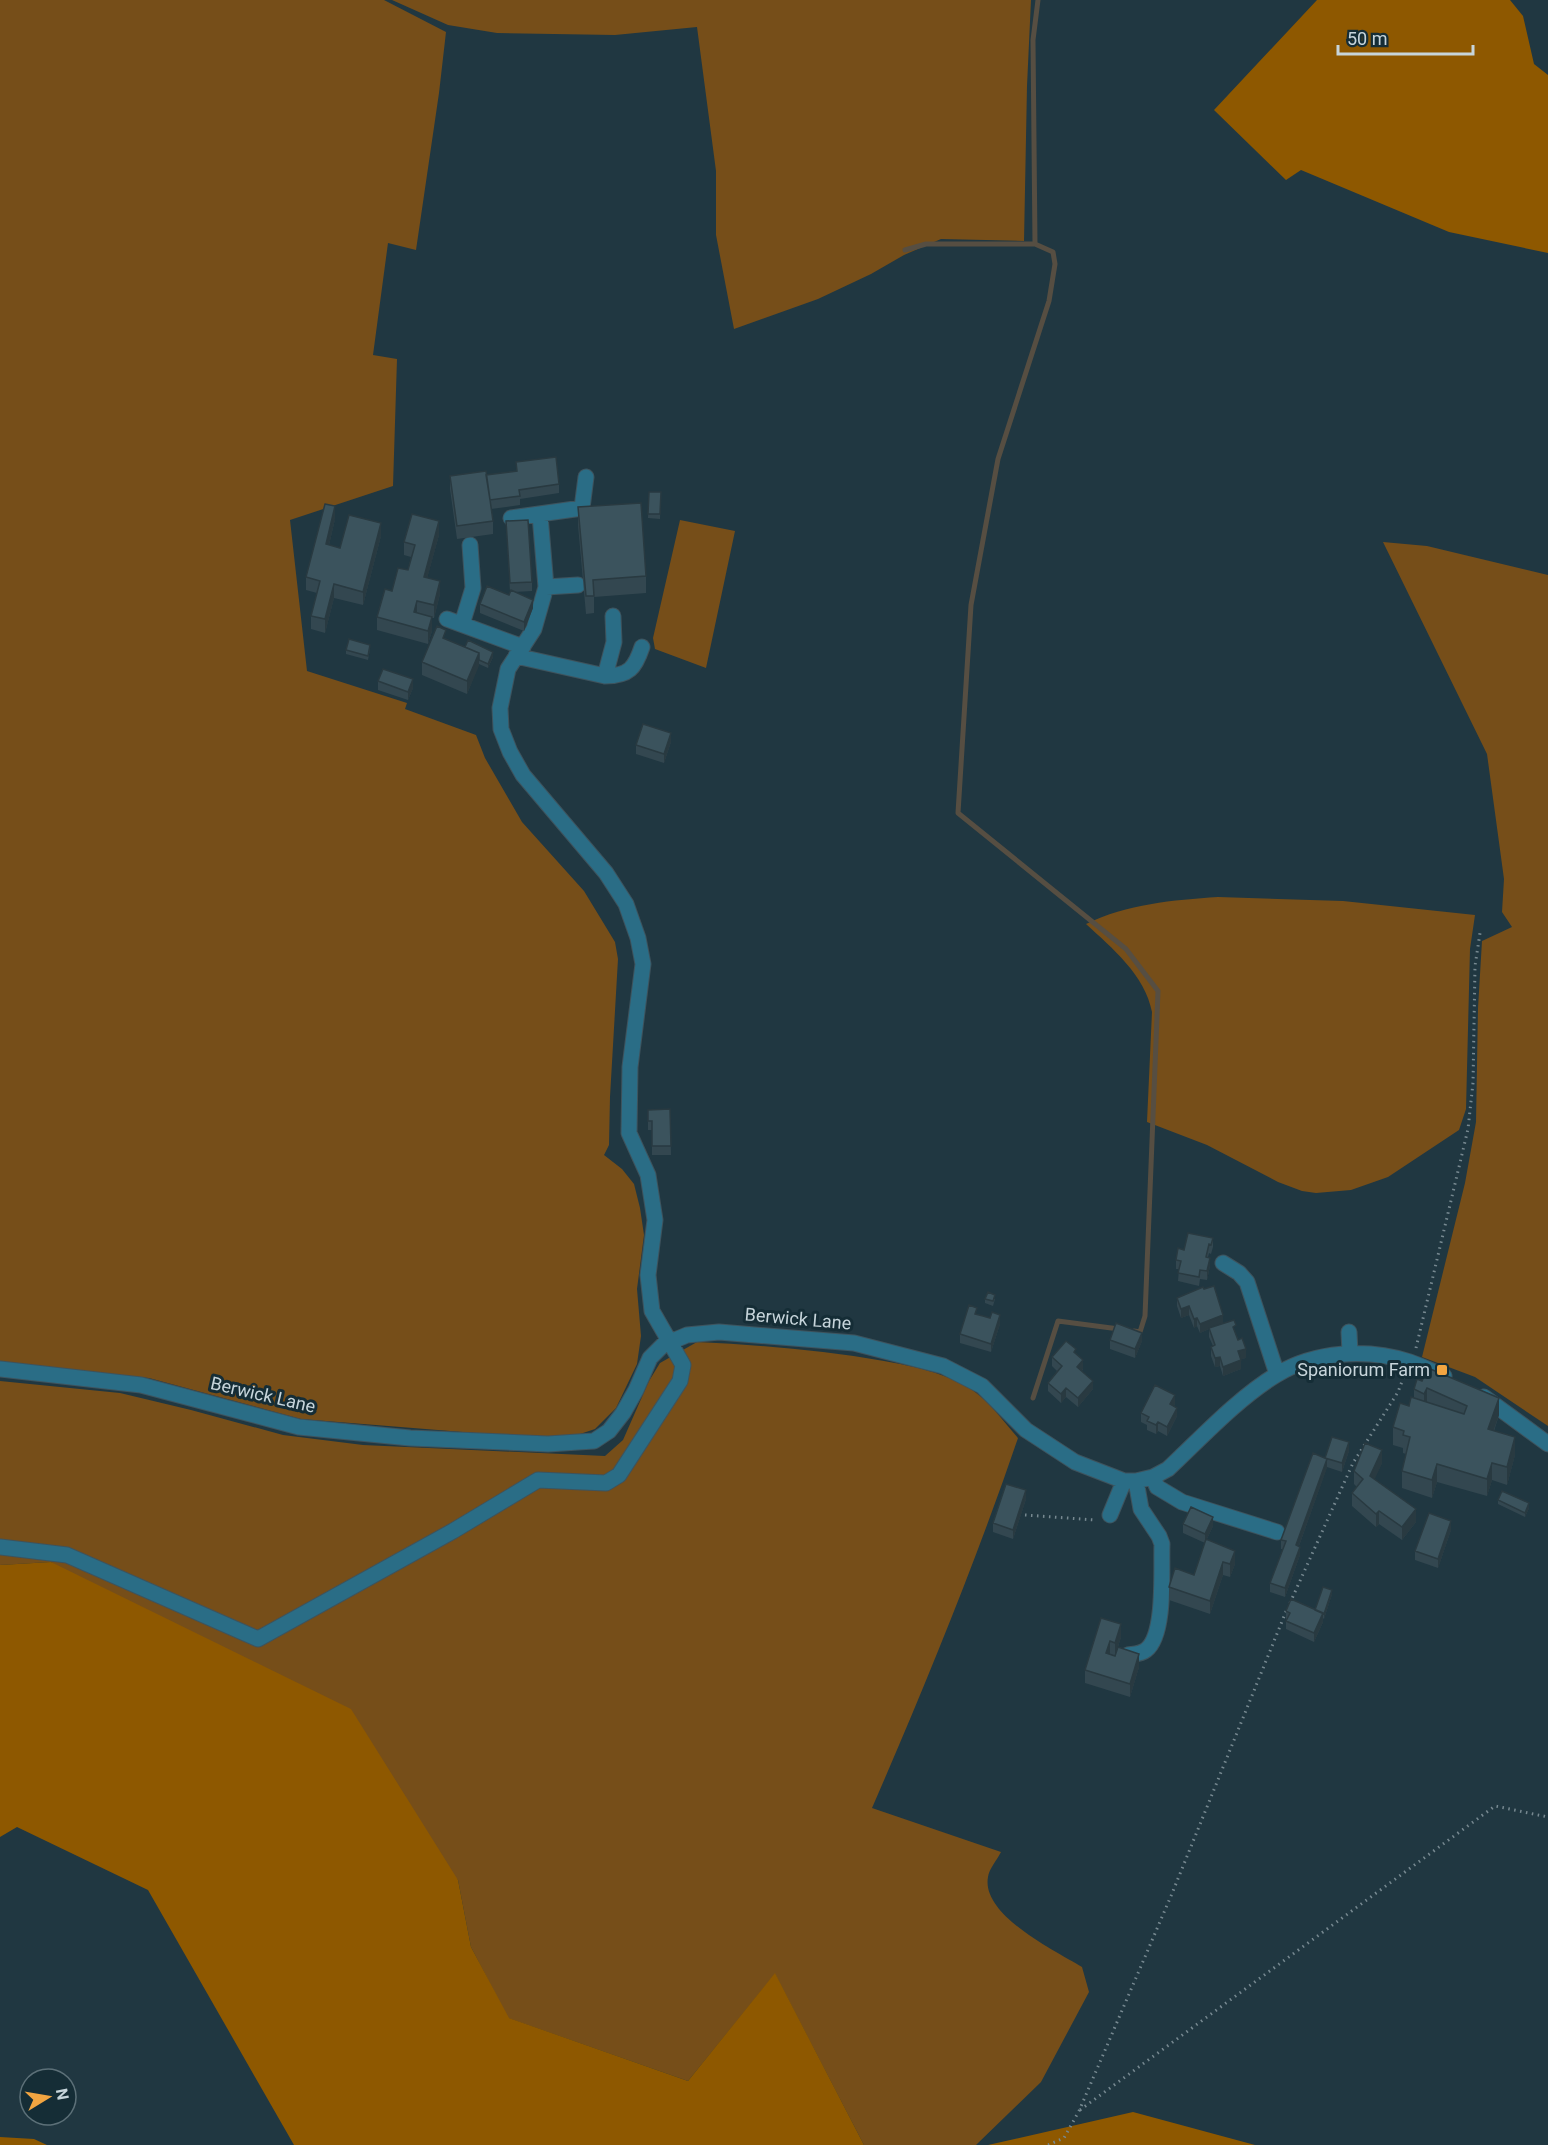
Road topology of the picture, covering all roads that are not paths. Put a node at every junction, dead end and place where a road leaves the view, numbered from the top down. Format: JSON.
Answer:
{"nodes":[{"id":1,"x":586,"y":477,"type":"dead end"},
{"id":2,"x":540,"y":515,"type":"junction"},
{"id":3,"x":511,"y":518,"type":"edge"},
{"id":4,"x":470,"y":545,"type":"dead end"},
{"id":5,"x":578,"y":585,"type":"dead end"},
{"id":6,"x":546,"y":587,"type":"junction"},
{"id":7,"x":613,"y":616,"type":"dead end"},
{"id":8,"x":642,"y":646,"type":"dead end"},
{"id":9,"x":520,"y":651,"type":"junction"},
{"id":10,"x":605,"y":676,"type":"junction"},
{"id":11,"x":1223,"y":1263,"type":"dead end"},
{"id":12,"x":1349,"y":1332,"type":"dead end"},
{"id":13,"x":671,"y":1341,"type":"junction"},
{"id":14,"x":1350,"y":1353,"type":"junction"},
{"id":15,"x":0,"y":1369,"type":"edge"},
{"id":16,"x":1277,"y":1374,"type":"junction"},
{"id":17,"x":1454,"y":1380,"type":"edge"},
{"id":18,"x":1473,"y":1392,"type":"edge"},
{"id":19,"x":1548,"y":1444,"type":"edge"},
{"id":20,"x":1154,"y":1477,"type":"junction"},
{"id":21,"x":1130,"y":1481,"type":"junction"},
{"id":22,"x":1110,"y":1515,"type":"road end"},
{"id":23,"x":1277,"y":1532,"type":"dead end"},
{"id":24,"x":0,"y":1546,"type":"edge"},
{"id":25,"x":1128,"y":1655,"type":"edge"}],
"edges":[{"from":1,"to":2,"type":"street"},
{"from":2,"to":3,"type":"street"},
{"from":2,"to":6,"type":"street"},
{"from":4,"to":9,"type":"street"},
{"from":5,"to":6,"type":"street"},
{"from":6,"to":9,"type":"street"},
{"from":7,"to":10,"type":"street"},
{"from":8,"to":10,"type":"street"},
{"from":9,"to":10,"type":"street"},
{"from":9,"to":13,"type":"street"},
{"from":11,"to":16,"type":"street"},
{"from":12,"to":14,"type":"street"},
{"from":13,"to":15,"type":"street","name":"Berwick Lane"},
{"from":13,"to":21,"type":"street","name":"Berwick Lane"},
{"from":13,"to":24,"type":"street"},
{"from":14,"to":16,"type":"street"},
{"from":14,"to":17,"type":"street"},
{"from":16,"to":20,"type":"street"},
{"from":18,"to":19,"type":"street"},
{"from":20,"to":21,"type":"street"},
{"from":20,"to":23,"type":"street"},
{"from":21,"to":22,"type":"street"},
{"from":21,"to":25,"type":"street"}]}
